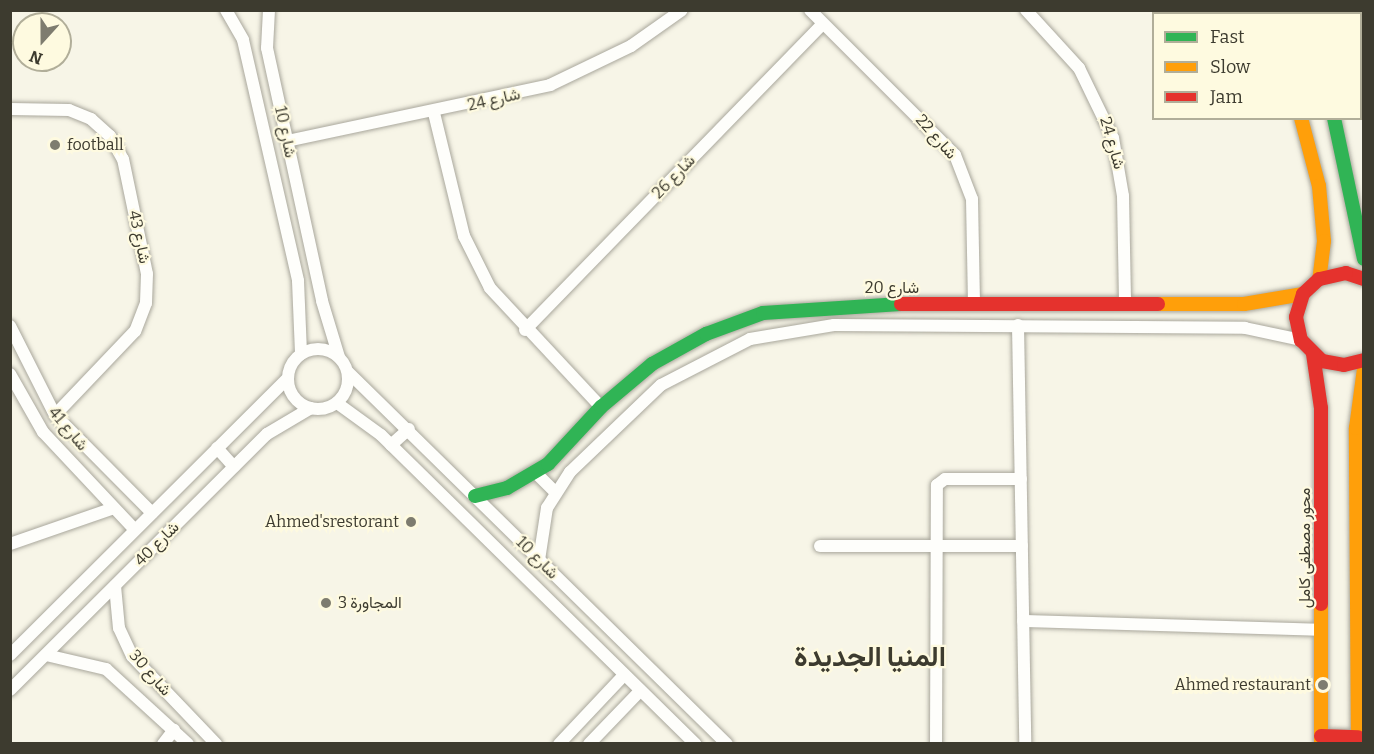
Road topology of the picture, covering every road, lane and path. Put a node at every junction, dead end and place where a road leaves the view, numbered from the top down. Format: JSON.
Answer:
{"nodes":[{"id":1,"x":226,"y":10,"type":"edge"},
{"id":2,"x":269,"y":10,"type":"edge"},
{"id":3,"x":682,"y":10,"type":"edge"},
{"id":4,"x":810,"y":10,"type":"edge"},
{"id":5,"x":1026,"y":10,"type":"edge"},
{"id":6,"x":823,"y":24,"type":"junction"},
{"id":7,"x":266,"y":35,"type":"junction"},
{"id":8,"x":243,"y":40,"type":"junction"},
{"id":9,"x":10,"y":109,"type":"edge"},
{"id":10,"x":434,"y":113,"type":"junction"},
{"id":11,"x":1302,"y":120,"type":"edge"},
{"id":12,"x":1334,"y":120,"type":"edge"},
{"id":13,"x":287,"y":141,"type":"junction"},
{"id":14,"x":1364,"y":259,"type":"edge"},
{"id":15,"x":1319,"y":279,"type":"junction"},
{"id":16,"x":1364,"y":279,"type":"edge"},
{"id":17,"x":320,"y":292,"type":"junction"},
{"id":18,"x":1303,"y":294,"type":"junction"},
{"id":19,"x":300,"y":296,"type":"junction"},
{"id":20,"x":1125,"y":303,"type":"junction"},
{"id":21,"x":890,"y":304,"type":"junction"},
{"id":22,"x":974,"y":304,"type":"junction"},
{"id":23,"x":890,"y":325,"type":"junction"},
{"id":24,"x":1018,"y":325,"type":"junction"},
{"id":25,"x":10,"y":326,"type":"edge"},
{"id":26,"x":525,"y":330,"type":"junction"},
{"id":27,"x":1301,"y":340,"type":"junction"},
{"id":28,"x":301,"y":354,"type":"junction"},
{"id":29,"x":1313,"y":354,"type":"junction"},
{"id":30,"x":339,"y":357,"type":"junction"},
{"id":31,"x":1364,"y":360,"type":"edge"},
{"id":32,"x":1364,"y":369,"type":"edge"},
{"id":33,"x":348,"y":372,"type":"junction"},
{"id":34,"x":10,"y":374,"type":"edge"},
{"id":35,"x":288,"y":378,"type":"junction"},
{"id":36,"x":337,"y":403,"type":"junction"},
{"id":37,"x":601,"y":407,"type":"junction"},
{"id":38,"x":312,"y":408,"type":"junction"},
{"id":39,"x":54,"y":415,"type":"junction"},
{"id":40,"x":409,"y":429,"type":"junction"},
{"id":41,"x":1360,"y":432,"type":"edge"},
{"id":42,"x":391,"y":445,"type":"junction"},
{"id":43,"x":216,"y":448,"type":"junction"},
{"id":44,"x":234,"y":467,"type":"junction"},
{"id":45,"x":536,"y":473,"type":"junction"},
{"id":46,"x":1021,"y":479,"type":"junction"},
{"id":47,"x":555,"y":492,"type":"junction"},
{"id":48,"x":475,"y":496,"type":"junction"},
{"id":49,"x":114,"y":508,"type":"junction"},
{"id":50,"x":152,"y":513,"type":"junction"},
{"id":51,"x":1360,"y":516,"type":"edge"},
{"id":52,"x":135,"y":530,"type":"junction"},
{"id":53,"x":10,"y":544,"type":"edge"},
{"id":54,"x":820,"y":546,"type":"dead end"},
{"id":55,"x":936,"y":546,"type":"junction"},
{"id":56,"x":1022,"y":546,"type":"junction"},
{"id":57,"x":539,"y":560,"type":"junction"},
{"id":58,"x":115,"y":586,"type":"junction"},
{"id":59,"x":1023,"y":621,"type":"junction"},
{"id":60,"x":1321,"y":630,"type":"junction"},
{"id":61,"x":10,"y":655,"type":"edge"},
{"id":62,"x":46,"y":655,"type":"junction"},
{"id":63,"x":146,"y":672,"type":"junction"},
{"id":64,"x":624,"y":675,"type":"junction"},
{"id":65,"x":129,"y":687,"type":"junction"},
{"id":66,"x":10,"y":690,"type":"edge"},
{"id":67,"x":640,"y":691,"type":"junction"},
{"id":68,"x":174,"y":730,"type":"junction"},
{"id":69,"x":1321,"y":740,"type":"edge"},
{"id":70,"x":1358,"y":740,"type":"edge"},
{"id":71,"x":163,"y":744,"type":"edge"},
{"id":72,"x":188,"y":744,"type":"edge"},
{"id":73,"x":216,"y":744,"type":"edge"},
{"id":74,"x":559,"y":744,"type":"edge"},
{"id":75,"x":589,"y":744,"type":"edge"},
{"id":76,"x":695,"y":744,"type":"edge"},
{"id":77,"x":727,"y":744,"type":"edge"},
{"id":78,"x":936,"y":744,"type":"edge"},
{"id":79,"x":1025,"y":744,"type":"edge"}],
"edges":[{"from":1,"to":8,"type":"street","name":"شارع 10"},
{"from":2,"to":7,"type":"street","name":"شارع 10"},
{"from":3,"to":10,"type":"street","name":"شارع 24"},
{"from":4,"to":6,"type":"street","name":"شارع 22"},
{"from":5,"to":20,"type":"street","name":"شارع 24"},
{"from":6,"to":22,"type":"street","name":"شارع 22"},
{"from":6,"to":26,"type":"street","name":"شارع 26"},
{"from":7,"to":8,"type":"street"},
{"from":7,"to":13,"type":"street","name":"شارع 10"},
{"from":8,"to":19,"type":"street","name":"شارع 10"},
{"from":9,"to":39,"type":"street","name":"شارع 43"},
{"from":10,"to":13,"type":"street","name":"شارع 24"},
{"from":10,"to":26,"type":"street"},
{"from":11,"to":15,"type":"street"},
{"from":12,"to":14,"type":"street"},
{"from":13,"to":17,"type":"street","name":"شارع 10"},
{"from":15,"to":16,"type":"street"},
{"from":15,"to":18,"type":"street"},
{"from":17,"to":19,"type":"street"},
{"from":17,"to":30,"type":"street","name":"شارع 10"},
{"from":18,"to":20,"type":"street","name":"شارع 20"},
{"from":18,"to":27,"type":"street"},
{"from":19,"to":28,"type":"street","name":"شارع 10"},
{"from":20,"to":22,"type":"street","name":"شارع 20"},
{"from":21,"to":22,"type":"street","name":"شارع 20"},
{"from":21,"to":23,"type":"street"},
{"from":21,"to":37,"type":"street","name":"شارع 20"},
{"from":23,"to":24,"type":"street"},
{"from":23,"to":47,"type":"street"},
{"from":24,"to":27,"type":"street"},
{"from":24,"to":46,"type":"street"},
{"from":25,"to":39,"type":"street","name":"شارع 41"},
{"from":26,"to":37,"type":"street"},
{"from":27,"to":29,"type":"street"},
{"from":28,"to":30,"type":"street"},
{"from":28,"to":35,"type":"street"},
{"from":29,"to":31,"type":"street"},
{"from":29,"to":60,"type":"street","name":"محور مصطفى كامل"},
{"from":30,"to":33,"type":"street"},
{"from":32,"to":41,"type":"street"},
{"from":33,"to":36,"type":"street"},
{"from":33,"to":40,"type":"street","name":"شارع 10"},
{"from":34,"to":49,"type":"street","name":"شارع 41"},
{"from":35,"to":38,"type":"street"},
{"from":35,"to":43,"type":"street","name":"شارع 40"},
{"from":36,"to":38,"type":"street"},
{"from":36,"to":42,"type":"street","name":"شارع 10"},
{"from":37,"to":45,"type":"street","name":"شارع 20"},
{"from":38,"to":44,"type":"street","name":"شارع 40"},
{"from":39,"to":50,"type":"street","name":"شارع 41"},
{"from":40,"to":42,"type":"street"},
{"from":40,"to":48,"type":"street","name":"شارع 10"},
{"from":41,"to":51,"type":"street"},
{"from":42,"to":64,"type":"street","name":"شارع 10"},
{"from":43,"to":44,"type":"street"},
{"from":43,"to":50,"type":"street","name":"شارع 40"},
{"from":44,"to":58,"type":"street","name":"شارع 40"},
{"from":45,"to":47,"type":"street"},
{"from":45,"to":48,"type":"street","name":"شارع 20"},
{"from":46,"to":55,"type":"street"},
{"from":46,"to":56,"type":"street"},
{"from":47,"to":57,"type":"street"},
{"from":48,"to":57,"type":"street","name":"شارع 10"},
{"from":49,"to":52,"type":"street","name":"شارع 41"},
{"from":49,"to":53,"type":"street"},
{"from":50,"to":52,"type":"street","name":"شارع 40"},
{"from":51,"to":70,"type":"street"},
{"from":52,"to":61,"type":"street","name":"شارع 40"},
{"from":54,"to":55,"type":"street"},
{"from":55,"to":56,"type":"street"},
{"from":55,"to":78,"type":"street"},
{"from":56,"to":59,"type":"street"},
{"from":57,"to":77,"type":"street","name":"شارع 10"},
{"from":58,"to":62,"type":"street","name":"شارع 40"},
{"from":58,"to":63,"type":"street","name":"شارع 30"},
{"from":59,"to":60,"type":"street"},
{"from":59,"to":79,"type":"street"},
{"from":60,"to":69,"type":"street","name":"محور مصطفى كامل"},
{"from":62,"to":65,"type":"street","name":"شارع 30"},
{"from":62,"to":66,"type":"street","name":"شارع 40"},
{"from":63,"to":65,"type":"street"},
{"from":63,"to":73,"type":"street","name":"شارع 30"},
{"from":64,"to":67,"type":"street","name":"شارع 10"},
{"from":64,"to":74,"type":"street"},
{"from":65,"to":68,"type":"street","name":"شارع 30"},
{"from":67,"to":75,"type":"street"},
{"from":67,"to":76,"type":"street","name":"شارع 10"},
{"from":68,"to":71,"type":"street"},
{"from":68,"to":72,"type":"street","name":"شارع 30"},
{"from":69,"to":70,"type":"street"}]}
